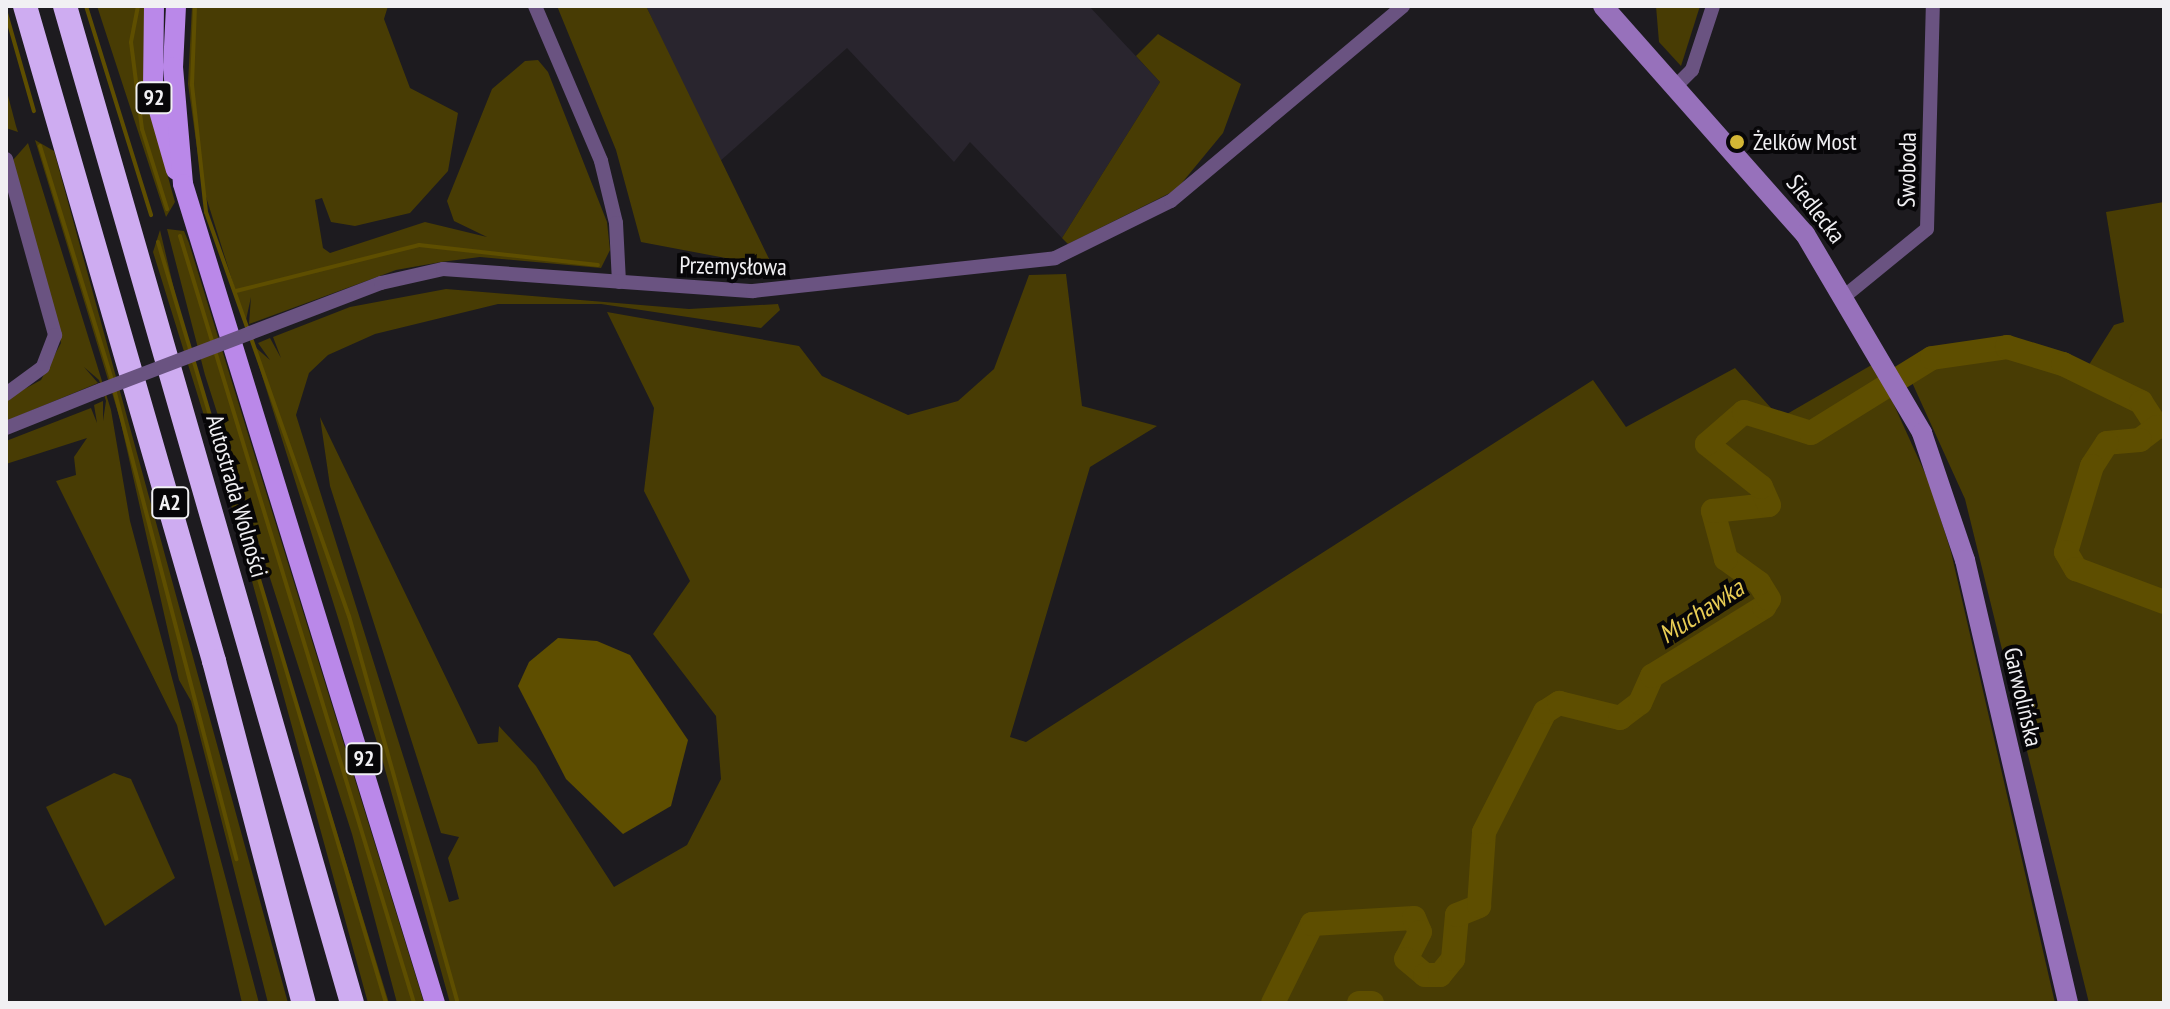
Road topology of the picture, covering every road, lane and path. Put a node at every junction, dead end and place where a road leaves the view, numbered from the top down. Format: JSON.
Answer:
{"nodes":[{"id":1,"x":25,"y":6,"type":"edge"},
{"id":2,"x":65,"y":6,"type":"edge"},
{"id":3,"x":154,"y":6,"type":"edge"},
{"id":4,"x":176,"y":6,"type":"edge"},
{"id":5,"x":535,"y":6,"type":"edge"},
{"id":6,"x":1403,"y":6,"type":"edge"},
{"id":7,"x":1603,"y":6,"type":"edge"},
{"id":8,"x":1713,"y":6,"type":"edge"},
{"id":9,"x":1933,"y":6,"type":"edge"},
{"id":10,"x":1675,"y":87,"type":"junction"},
{"id":11,"x":6,"y":159,"type":"edge"},
{"id":12,"x":183,"y":184,"type":"junction"},
{"id":13,"x":619,"y":282,"type":"junction"},
{"id":14,"x":1846,"y":295,"type":"junction"},
{"id":15,"x":1877,"y":348,"type":"joint"},
{"id":16,"x":6,"y":394,"type":"edge"},
{"id":17,"x":6,"y":428,"type":"edge"},
{"id":18,"x":304,"y":1003,"type":"edge"},
{"id":19,"x":352,"y":1003,"type":"edge"},
{"id":20,"x":435,"y":1003,"type":"edge"},
{"id":21,"x":2068,"y":1003,"type":"edge"}],
"edges":[{"from":1,"to":18,"type":"highway","number":"A2"},
{"from":2,"to":19,"type":"highway","name":"Autostrada Wolności","number":"A2"},
{"from":3,"to":12,"type":"main road","number":"92"},
{"from":4,"to":12,"type":"main road","number":"92"},
{"from":5,"to":13,"type":"street"},
{"from":6,"to":13,"type":"street","name":"Przemysłowa"},
{"from":7,"to":10,"type":"main road","name":"Siedlecka"},
{"from":8,"to":10,"type":"street"},
{"from":9,"to":14,"type":"street","name":"Swoboda"},
{"from":10,"to":14,"type":"main road","name":"Siedlecka"},
{"from":11,"to":16,"type":"street"},
{"from":12,"to":20,"type":"main road","number":"92"},
{"from":13,"to":17,"type":"street","name":"Przemysłowa","bridge":true},
{"from":14,"to":15,"type":"main road","name":"Siedlecka"},
{"from":15,"to":21,"type":"main road","name":"Garwolińska"}]}
